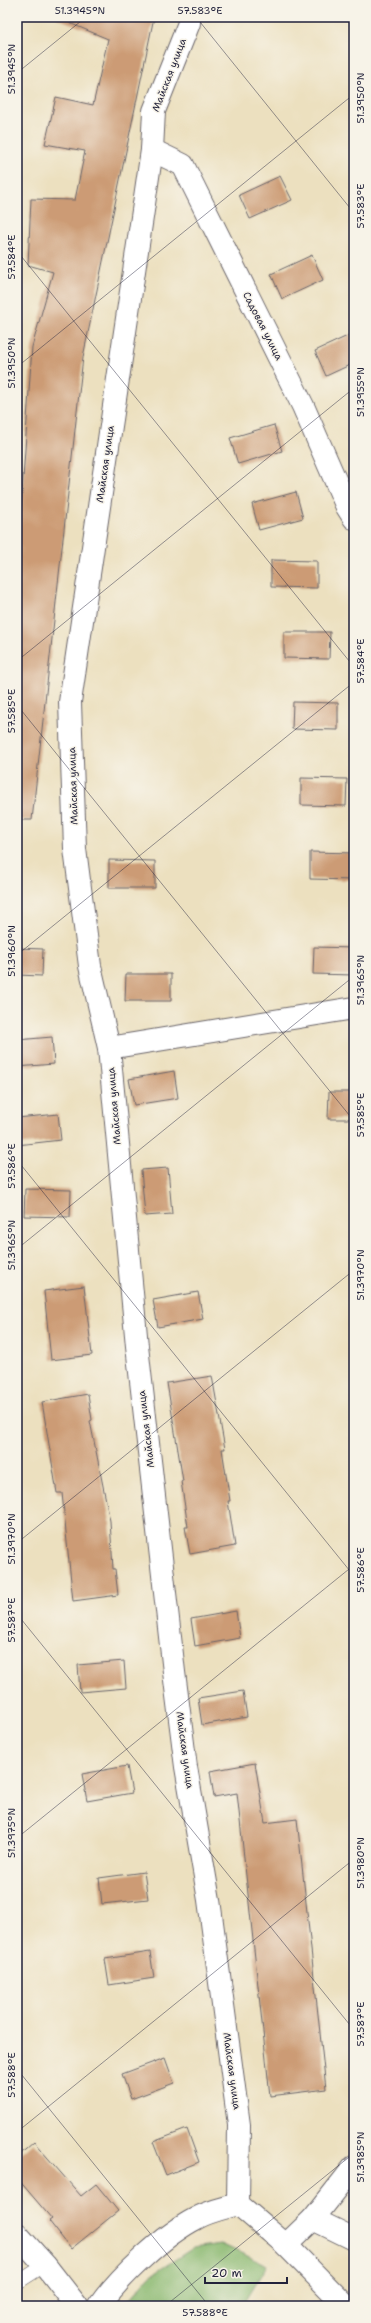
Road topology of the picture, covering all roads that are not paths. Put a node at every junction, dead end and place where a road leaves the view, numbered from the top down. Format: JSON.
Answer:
{"nodes":[{"id":1,"x":189,"y":17,"type":"edge"},
{"id":2,"x":152,"y":150,"type":"junction"},
{"id":3,"x":354,"y":518,"type":"edge"},
{"id":4,"x":354,"y":1008,"type":"edge"},
{"id":5,"x":109,"y":1048,"type":"junction"},
{"id":6,"x":354,"y":2167,"type":"edge"},
{"id":7,"x":238,"y":2204,"type":"junction"},
{"id":8,"x":313,"y":2219,"type":"junction"},
{"id":9,"x":17,"y":2234,"type":"edge"},
{"id":10,"x":354,"y":2239,"type":"edge"},
{"id":11,"x":286,"y":2245,"type":"junction"},
{"id":12,"x":46,"y":2265,"type":"junction"},
{"id":13,"x":17,"y":2283,"type":"edge"},
{"id":14,"x":77,"y":2306,"type":"edge"},
{"id":15,"x":99,"y":2306,"type":"edge"},
{"id":16,"x":346,"y":2306,"type":"edge"}],
"edges":[{"from":1,"to":2,"type":"street","name":"Майская улица"},
{"from":2,"to":3,"type":"street","name":"Садовая улица"},
{"from":2,"to":5,"type":"street","name":"Майская улица"},
{"from":4,"to":5,"type":"street"},
{"from":5,"to":7,"type":"street","name":"Майская улица"},
{"from":6,"to":8,"type":"street"},
{"from":7,"to":11,"type":"street"},
{"from":7,"to":15,"type":"street"},
{"from":8,"to":10,"type":"street"},
{"from":8,"to":11,"type":"street"},
{"from":9,"to":12,"type":"street"},
{"from":11,"to":16,"type":"street"},
{"from":12,"to":13,"type":"lane"},
{"from":12,"to":14,"type":"street"}]}
